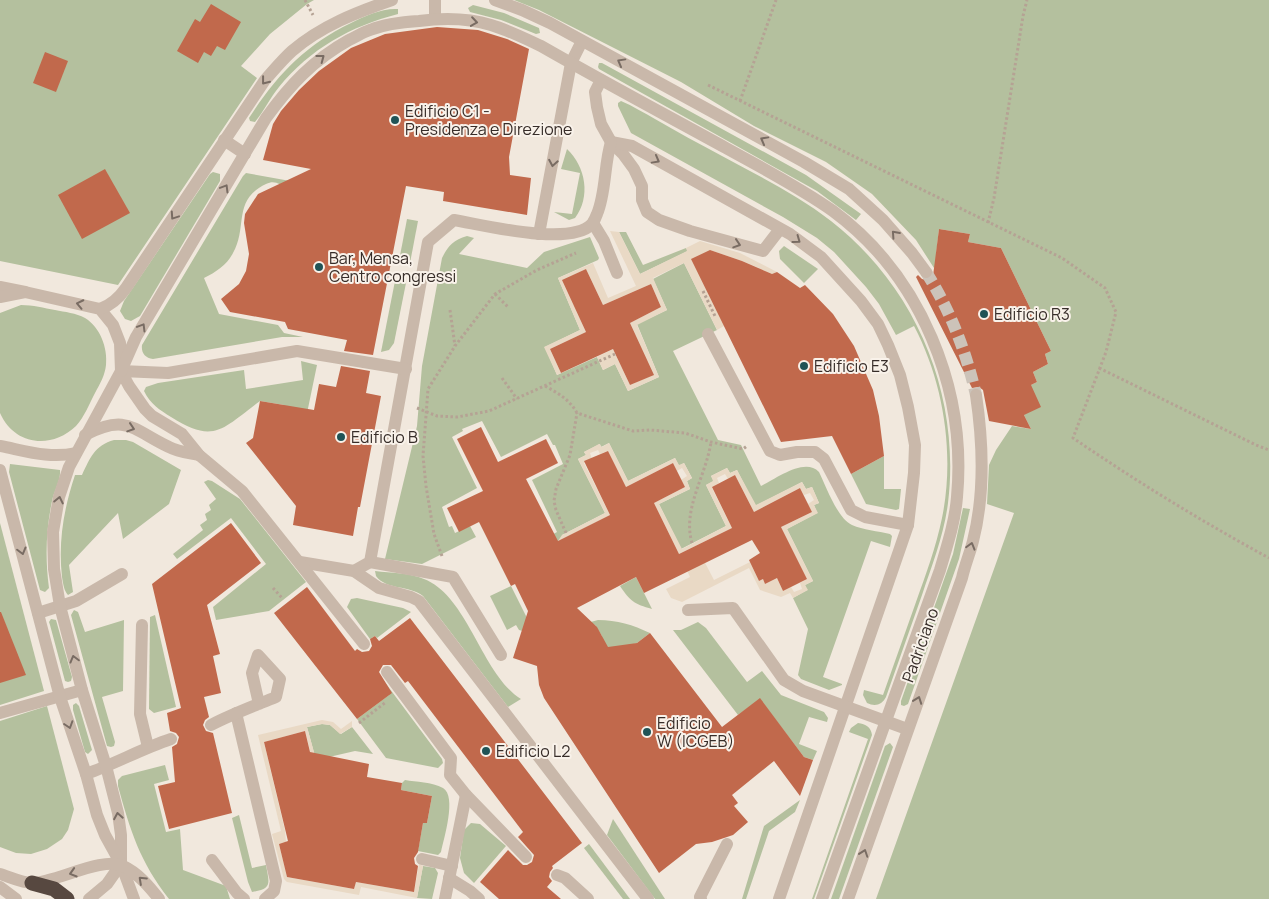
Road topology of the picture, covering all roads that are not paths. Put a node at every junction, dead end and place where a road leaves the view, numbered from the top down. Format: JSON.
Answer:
{"nodes":[{"id":1,"x":392,"y":0,"type":"edge"},
{"id":2,"x":435,"y":0,"type":"edge"},
{"id":3,"x":495,"y":0,"type":"edge"},
{"id":4,"x":436,"y":19,"type":"junction"},
{"id":5,"x":582,"y":41,"type":"junction"},
{"id":6,"x":571,"y":63,"type":"junction"},
{"id":7,"x":602,"y":80,"type":"junction"},
{"id":8,"x":224,"y":140,"type":"junction"},
{"id":9,"x":611,"y":142,"type":"junction"},
{"id":10,"x":245,"y":154,"type":"junction"},
{"id":11,"x":593,"y":223,"type":"junction"},
{"id":12,"x":780,"y":229,"type":"junction"},
{"id":13,"x":539,"y":234,"type":"junction"},
{"id":14,"x":926,"y":272,"type":"tunnel mouth"},
{"id":15,"x":617,"y":273,"type":"dead end"},
{"id":16,"x":0,"y":287,"type":"edge"},
{"id":17,"x":25,"y":292,"type":"junction"},
{"id":18,"x":0,"y":297,"type":"edge"},
{"id":19,"x":100,"y":309,"type":"junction"},
{"id":20,"x":708,"y":334,"type":"dead end"},
{"id":21,"x":406,"y":369,"type":"junction"},
{"id":22,"x":121,"y":371,"type":"junction"},
{"id":23,"x":976,"y":395,"type":"tunnel mouth"},
{"id":24,"x":86,"y":435,"type":"junction"},
{"id":25,"x":0,"y":446,"type":"edge"},
{"id":26,"x":76,"y":452,"type":"junction"},
{"id":27,"x":199,"y":456,"type":"junction"},
{"id":28,"x":0,"y":470,"type":"edge"},
{"id":29,"x":908,"y":524,"type":"junction"},
{"id":30,"x":300,"y":562,"type":"junction"},
{"id":31,"x":370,"y":562,"type":"junction"},
{"id":32,"x":354,"y":571,"type":"junction"},
{"id":33,"x":122,"y":574,"type":"dead end"},
{"id":34,"x":60,"y":606,"type":"junction"},
{"id":35,"x":688,"y":610,"type":"dead end"},
{"id":36,"x":38,"y":613,"type":"junction"},
{"id":37,"x":142,"y":625,"type":"dead end"},
{"id":38,"x":364,"y":644,"type":"dead end"},
{"id":39,"x":501,"y":656,"type":"dead end"},
{"id":40,"x":387,"y":672,"type":"dead end"},
{"id":41,"x":82,"y":690,"type":"junction"},
{"id":42,"x":60,"y":696,"type":"junction"},
{"id":43,"x":259,"y":704,"type":"dead end"},
{"id":44,"x":845,"y":706,"type":"junction"},
{"id":45,"x":0,"y":713,"type":"edge"},
{"id":46,"x":236,"y":713,"type":"junction"},
{"id":47,"x":885,"y":722,"type":"junction"},
{"id":48,"x":211,"y":725,"type":"dead end"},
{"id":49,"x":907,"y":729,"type":"junction"},
{"id":50,"x":171,"y":739,"type":"dead end"},
{"id":51,"x":148,"y":747,"type":"junction"},
{"id":52,"x":106,"y":766,"type":"junction"},
{"id":53,"x":86,"y":774,"type":"junction"},
{"id":54,"x":466,"y":795,"type":"junction"},
{"id":55,"x":727,"y":844,"type":"dead end"},
{"id":56,"x":526,"y":857,"type":"dead end"},
{"id":57,"x":422,"y":859,"type":"dead end"},
{"id":58,"x":212,"y":860,"type":"dead end"},
{"id":59,"x":121,"y":864,"type":"junction"},
{"id":60,"x":450,"y":872,"type":"junction"},
{"id":61,"x":0,"y":874,"type":"edge"},
{"id":62,"x":557,"y":874,"type":"dead end"},
{"id":63,"x":32,"y":883,"type":"junction"},
{"id":64,"x":0,"y":887,"type":"edge"},
{"id":65,"x":16,"y":899,"type":"edge"},
{"id":66,"x":68,"y":899,"type":"edge"},
{"id":67,"x":90,"y":899,"type":"edge"},
{"id":68,"x":134,"y":899,"type":"edge"},
{"id":69,"x":159,"y":899,"type":"edge"},
{"id":70,"x":244,"y":899,"type":"edge"},
{"id":71,"x":264,"y":899,"type":"edge"},
{"id":72,"x":445,"y":899,"type":"edge"},
{"id":73,"x":480,"y":899,"type":"edge"},
{"id":74,"x":588,"y":899,"type":"edge"},
{"id":75,"x":648,"y":899,"type":"edge"},
{"id":76,"x":700,"y":899,"type":"edge"},
{"id":77,"x":779,"y":899,"type":"edge"},
{"id":78,"x":822,"y":899,"type":"edge"},
{"id":79,"x":848,"y":899,"type":"edge"}],
"edges":[{"from":1,"to":8,"type":"street","one_way":true},
{"from":2,"to":4,"type":"street"},
{"from":3,"to":5,"type":"street"},
{"from":4,"to":6,"type":"street","one_way":true},
{"from":10,"to":4,"type":"street","one_way":true},
{"from":5,"to":6,"type":"street"},
{"from":14,"to":5,"type":"street","one_way":true},
{"from":6,"to":7,"type":"street"},
{"from":6,"to":13,"type":"street","one_way":true},
{"from":7,"to":9,"type":"street"},
{"from":7,"to":47,"type":"street"},
{"from":8,"to":10,"type":"street"},
{"from":8,"to":19,"type":"street","one_way":true},
{"from":9,"to":11,"type":"street"},
{"from":9,"to":12,"type":"street","one_way":true},
{"from":9,"to":12,"type":"street","one_way":true},
{"from":22,"to":10,"type":"street","one_way":true},
{"from":11,"to":13,"type":"street"},
{"from":11,"to":15,"type":"street"},
{"from":12,"to":29,"type":"street","one_way":true},
{"from":13,"to":21,"type":"street"},
{"from":16,"to":17,"type":"street"},
{"from":17,"to":18,"type":"street"},
{"from":19,"to":17,"type":"street","one_way":true},
{"from":19,"to":22,"type":"street"},
{"from":20,"to":29,"type":"street"},
{"from":21,"to":22,"type":"street"},
{"from":21,"to":31,"type":"street"},
{"from":22,"to":24,"type":"street"},
{"from":22,"to":27,"type":"street"},
{"from":49,"to":23,"type":"street","name":"Padriciano","one_way":true},
{"from":24,"to":26,"type":"street"},
{"from":24,"to":27,"type":"street","one_way":true},
{"from":25,"to":26,"type":"street"},
{"from":34,"to":26,"type":"street","one_way":true},
{"from":27,"to":30,"type":"street"},
{"from":28,"to":36,"type":"street","one_way":true},
{"from":29,"to":44,"type":"street"},
{"from":30,"to":32,"type":"street"},
{"from":30,"to":38,"type":"street"},
{"from":31,"to":32,"type":"street"},
{"from":31,"to":39,"type":"street"},
{"from":32,"to":75,"type":"street"},
{"from":33,"to":34,"type":"street"},
{"from":34,"to":36,"type":"street"},
{"from":41,"to":34,"type":"street","one_way":true},
{"from":35,"to":44,"type":"street"},
{"from":36,"to":42,"type":"street"},
{"from":37,"to":51,"type":"street"},
{"from":40,"to":54,"type":"street"},
{"from":41,"to":42,"type":"street"},
{"from":41,"to":52,"type":"street"},
{"from":42,"to":45,"type":"street"},
{"from":42,"to":53,"type":"street","one_way":true},
{"from":43,"to":46,"type":"street"},
{"from":44,"to":47,"type":"street"},
{"from":44,"to":77,"type":"street"},
{"from":46,"to":48,"type":"street"},
{"from":46,"to":71,"type":"street"},
{"from":47,"to":49,"type":"street"},
{"from":47,"to":78,"type":"street"},
{"from":79,"to":49,"type":"street","name":"Padriciano","one_way":true},
{"from":50,"to":51,"type":"street"},
{"from":51,"to":52,"type":"street"},
{"from":52,"to":53,"type":"street"},
{"from":59,"to":52,"type":"street","one_way":true},
{"from":53,"to":59,"type":"street"},
{"from":54,"to":56,"type":"street"},
{"from":54,"to":60,"type":"street"},
{"from":55,"to":76,"type":"street"},
{"from":57,"to":60,"type":"street"},
{"from":58,"to":70,"type":"street"},
{"from":59,"to":63,"type":"street","one_way":true},
{"from":59,"to":67,"type":"street"},
{"from":59,"to":68,"type":"street"},
{"from":69,"to":59,"type":"street","one_way":true},
{"from":60,"to":72,"type":"street"},
{"from":60,"to":73,"type":"street"},
{"from":61,"to":63,"type":"street"},
{"from":62,"to":74,"type":"street"},
{"from":63,"to":66,"type":"highway"},
{"from":64,"to":65,"type":"street"}]}
